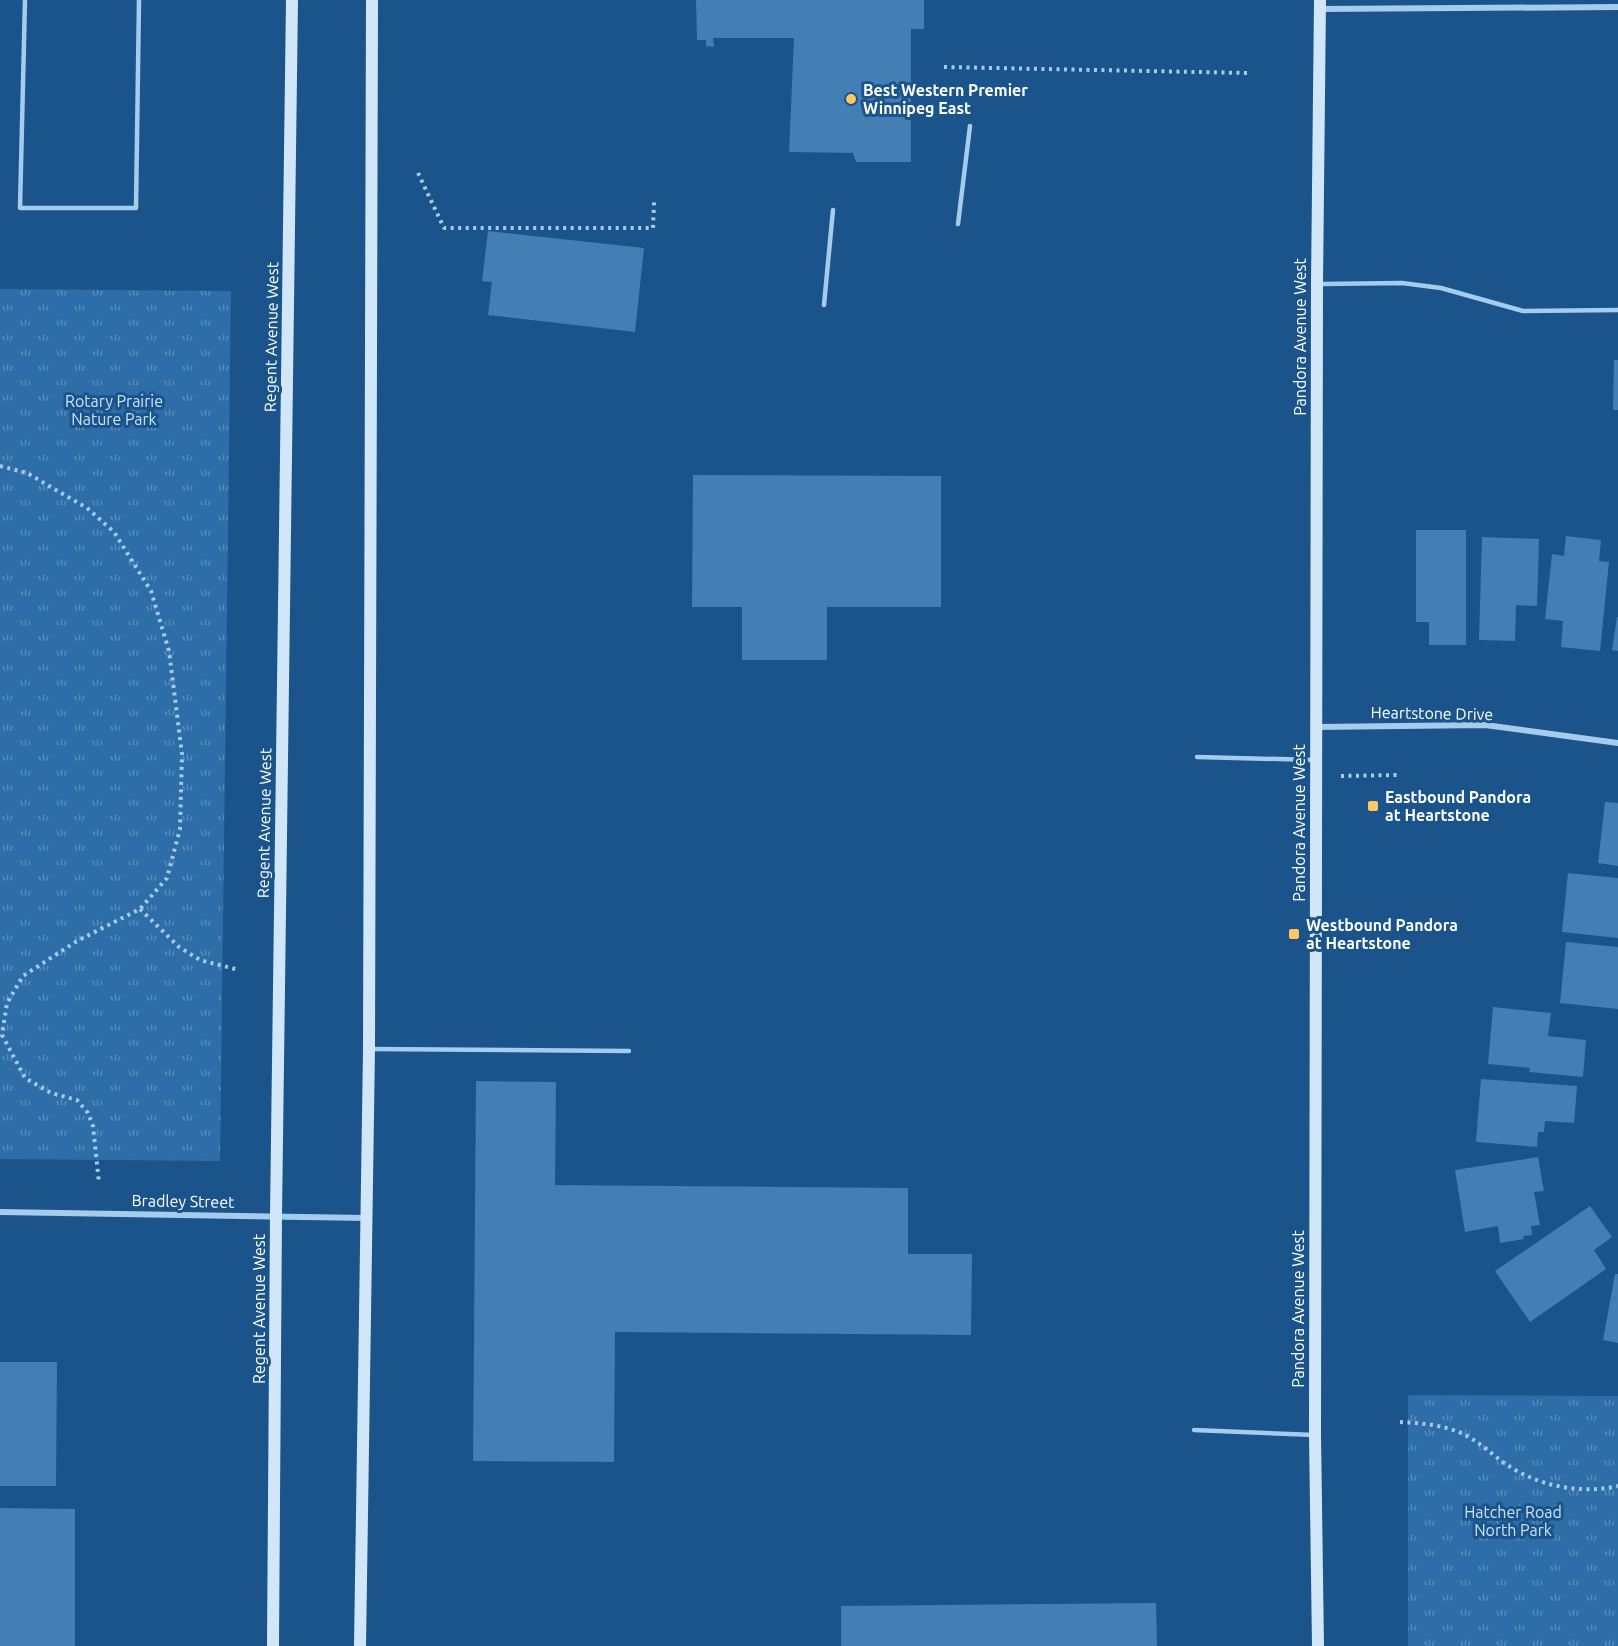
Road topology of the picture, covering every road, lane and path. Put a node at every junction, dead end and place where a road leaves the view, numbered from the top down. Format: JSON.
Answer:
{"nodes":[{"id":1,"x":25,"y":0,"type":"edge"},
{"id":2,"x":139,"y":0,"type":"edge"},
{"id":3,"x":292,"y":0,"type":"edge"},
{"id":4,"x":372,"y":0,"type":"edge"},
{"id":5,"x":1320,"y":4,"type":"edge"},
{"id":6,"x":1618,"y":7,"type":"edge"},
{"id":7,"x":944,"y":67,"type":"dead end"},
{"id":8,"x":1247,"y":73,"type":"dead end"},
{"id":9,"x":970,"y":126,"type":"dead end"},
{"id":10,"x":418,"y":173,"type":"dead end"},
{"id":11,"x":654,"y":202,"type":"dead end"},
{"id":12,"x":833,"y":210,"type":"dead end"},
{"id":13,"x":958,"y":224,"type":"dead end"},
{"id":14,"x":1317,"y":284,"type":"junction"},
{"id":15,"x":824,"y":305,"type":"dead end"},
{"id":16,"x":1618,"y":310,"type":"edge"},
{"id":17,"x":0,"y":466,"type":"edge"},
{"id":18,"x":1316,"y":727,"type":"junction"},
{"id":19,"x":1618,"y":743,"type":"edge"},
{"id":20,"x":1197,"y":757,"type":"dead end"},
{"id":21,"x":1316,"y":760,"type":"junction"},
{"id":22,"x":1400,"y":775,"type":"dead end"},
{"id":23,"x":1316,"y":777,"type":"junction"},
{"id":24,"x":140,"y":909,"type":"junction"},
{"id":25,"x":239,"y":970,"type":"dead end"},
{"id":26,"x":369,"y":1049,"type":"junction"},
{"id":27,"x":628,"y":1051,"type":"dead end"},
{"id":28,"x":99,"y":1183,"type":"dead end"},
{"id":29,"x":0,"y":1212,"type":"edge"},
{"id":30,"x":276,"y":1215,"type":"junction"},
{"id":31,"x":366,"y":1218,"type":"junction"},
{"id":32,"x":1400,"y":1422,"type":"dead end"},
{"id":33,"x":1194,"y":1430,"type":"dead end"},
{"id":34,"x":1315,"y":1435,"type":"junction"},
{"id":35,"x":1618,"y":1486,"type":"edge"},
{"id":36,"x":273,"y":1646,"type":"edge"},
{"id":37,"x":360,"y":1646,"type":"edge"},
{"id":38,"x":1318,"y":1646,"type":"edge"}],
"edges":[{"from":1,"to":2,"type":"lane"},
{"from":3,"to":30,"type":"main road","name":"Regent Avenue West"},
{"from":4,"to":26,"type":"main road"},
{"from":5,"to":6,"type":"street"},
{"from":5,"to":14,"type":"main road","name":"Pandora Avenue West"},
{"from":7,"to":8,"type":"path"},
{"from":9,"to":13,"type":"lane"},
{"from":10,"to":11,"type":"path"},
{"from":12,"to":15,"type":"lane"},
{"from":14,"to":16,"type":"lane"},
{"from":14,"to":18,"type":"main road","name":"Pandora Avenue West"},
{"from":17,"to":24,"type":"path"},
{"from":18,"to":19,"type":"street","name":"Heartstone Drive"},
{"from":18,"to":21,"type":"main road","name":"Pandora Avenue West"},
{"from":20,"to":21,"type":"lane"},
{"from":21,"to":23,"type":"main road","name":"Pandora Avenue West"},
{"from":22,"to":23,"type":"path"},
{"from":23,"to":34,"type":"main road","name":"Pandora Avenue West"},
{"from":24,"to":25,"type":"path"},
{"from":24,"to":28,"type":"path"},
{"from":26,"to":27,"type":"lane"},
{"from":26,"to":31,"type":"main road"},
{"from":29,"to":30,"type":"street","name":"Bradley Street"},
{"from":30,"to":31,"type":"street","name":"Bradley Street"},
{"from":30,"to":36,"type":"main road","name":"Regent Avenue West"},
{"from":31,"to":37,"type":"main road"},
{"from":32,"to":35,"type":"path"},
{"from":33,"to":34,"type":"lane"},
{"from":34,"to":38,"type":"main road","name":"Pandora Avenue West"}]}
